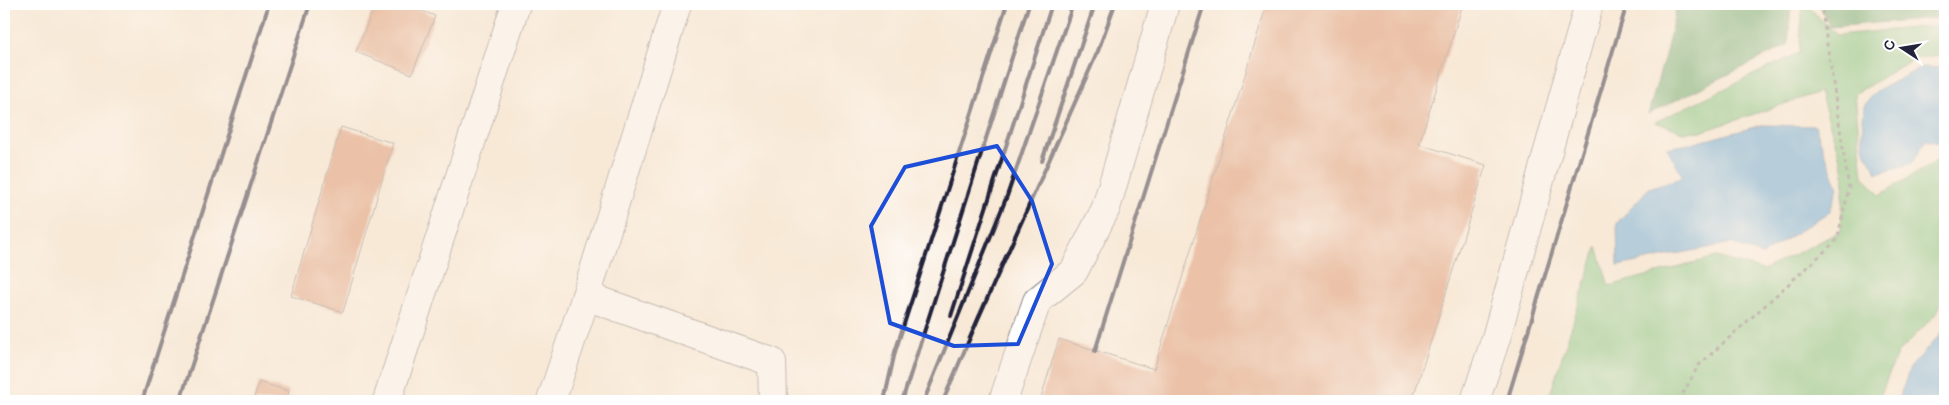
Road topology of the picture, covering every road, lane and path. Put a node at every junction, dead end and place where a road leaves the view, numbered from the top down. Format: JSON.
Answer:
{"nodes":[{"id":1,"x":516,"y":4,"type":"edge"},
{"id":2,"x":677,"y":4,"type":"edge"},
{"id":3,"x":1165,"y":4,"type":"edge"},
{"id":4,"x":1589,"y":4,"type":"edge"},
{"id":5,"x":1821,"y":4,"type":"edge"},
{"id":6,"x":586,"y":296,"type":"junction"},
{"id":7,"x":387,"y":401,"type":"edge"},
{"id":8,"x":551,"y":401,"type":"edge"},
{"id":9,"x":773,"y":401,"type":"edge"},
{"id":10,"x":1003,"y":401,"type":"edge"},
{"id":11,"x":1476,"y":401,"type":"edge"},
{"id":12,"x":1679,"y":401,"type":"edge"}],
"edges":[{"from":1,"to":7,"type":"lane"},
{"from":2,"to":6,"type":"lane"},
{"from":3,"to":10,"type":"lane"},
{"from":4,"to":11,"type":"lane"},
{"from":5,"to":12,"type":"path"},
{"from":6,"to":8,"type":"lane"},
{"from":6,"to":9,"type":"lane"}]}
